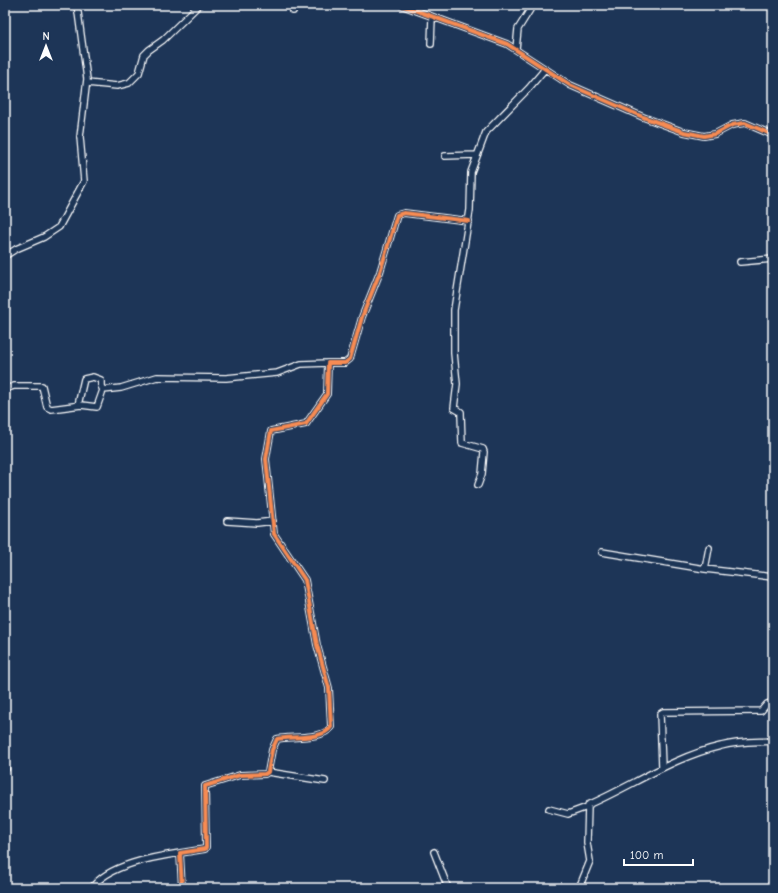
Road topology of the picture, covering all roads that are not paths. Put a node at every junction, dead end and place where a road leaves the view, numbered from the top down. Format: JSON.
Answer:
{"nodes":[{"id":1,"x":77,"y":5,"type":"edge"},
{"id":2,"x":199,"y":5,"type":"edge"},
{"id":3,"x":401,"y":5,"type":"edge"},
{"id":4,"x":533,"y":5,"type":"edge"},
{"id":5,"x":432,"y":16,"type":"junction"},
{"id":6,"x":431,"y":44,"type":"dead end"},
{"id":7,"x":516,"y":49,"type":"junction"},
{"id":8,"x":545,"y":69,"type":"junction"},
{"id":9,"x":87,"y":82,"type":"junction"},
{"id":10,"x":773,"y":135,"type":"edge"},
{"id":11,"x":476,"y":155,"type":"junction"},
{"id":12,"x":445,"y":156,"type":"dead end"},
{"id":13,"x":469,"y":221,"type":"junction"},
{"id":14,"x":5,"y":256,"type":"edge"},
{"id":15,"x":773,"y":259,"type":"edge"},
{"id":16,"x":740,"y":262,"type":"dead end"},
{"id":17,"x":328,"y":363,"type":"junction"},
{"id":18,"x":5,"y":389,"type":"edge"},
{"id":19,"x":103,"y":390,"type":"junction"},
{"id":20,"x":78,"y":404,"type":"junction"},
{"id":21,"x":478,"y":484,"type":"dead end"},
{"id":22,"x":227,"y":521,"type":"dead end"},
{"id":23,"x":273,"y":521,"type":"junction"},
{"id":24,"x":708,"y":548,"type":"dead end"},
{"id":25,"x":602,"y":552,"type":"dead end"},
{"id":26,"x":705,"y":569,"type":"junction"},
{"id":27,"x":773,"y":577,"type":"edge"},
{"id":28,"x":773,"y":665,"type":"edge"},
{"id":29,"x":773,"y":685,"type":"edge"},
{"id":30,"x":773,"y":702,"type":"edge"},
{"id":31,"x":773,"y":741,"type":"edge"},
{"id":32,"x":662,"y":767,"type":"junction"},
{"id":33,"x":268,"y":772,"type":"junction"},
{"id":34,"x":326,"y":781,"type":"dead end"},
{"id":35,"x":587,"y":807,"type":"junction"},
{"id":36,"x":549,"y":809,"type":"dead end"},
{"id":37,"x":434,"y":852,"type":"dead end"},
{"id":38,"x":180,"y":853,"type":"junction"},
{"id":39,"x":92,"y":888,"type":"edge"},
{"id":40,"x":182,"y":888,"type":"edge"},
{"id":41,"x":448,"y":888,"type":"edge"},
{"id":42,"x":579,"y":888,"type":"edge"}],
"edges":[{"from":1,"to":9,"type":"street"},
{"from":2,"to":9,"type":"street"},
{"from":3,"to":5,"type":"street"},
{"from":4,"to":7,"type":"street"},
{"from":5,"to":6,"type":"street"},
{"from":5,"to":7,"type":"street"},
{"from":7,"to":8,"type":"street"},
{"from":8,"to":10,"type":"street"},
{"from":8,"to":11,"type":"street"},
{"from":9,"to":14,"type":"street"},
{"from":11,"to":12,"type":"street"},
{"from":11,"to":13,"type":"street"},
{"from":13,"to":17,"type":"street"},
{"from":13,"to":21,"type":"street"},
{"from":15,"to":16,"type":"street"},
{"from":17,"to":19,"type":"street"},
{"from":17,"to":23,"type":"street"},
{"from":18,"to":20,"type":"street"},
{"from":19,"to":20,"type":"street"},
{"from":19,"to":20,"type":"street"},
{"from":22,"to":23,"type":"street"},
{"from":23,"to":33,"type":"street"},
{"from":24,"to":26,"type":"street"},
{"from":25,"to":26,"type":"street"},
{"from":26,"to":27,"type":"street"},
{"from":28,"to":29,"type":"street"},
{"from":30,"to":32,"type":"street"},
{"from":31,"to":32,"type":"street"},
{"from":32,"to":35,"type":"street"},
{"from":33,"to":34,"type":"street"},
{"from":33,"to":38,"type":"street"},
{"from":35,"to":36,"type":"street"},
{"from":35,"to":42,"type":"street"},
{"from":37,"to":41,"type":"street"},
{"from":38,"to":39,"type":"street"},
{"from":38,"to":40,"type":"street"}]}
